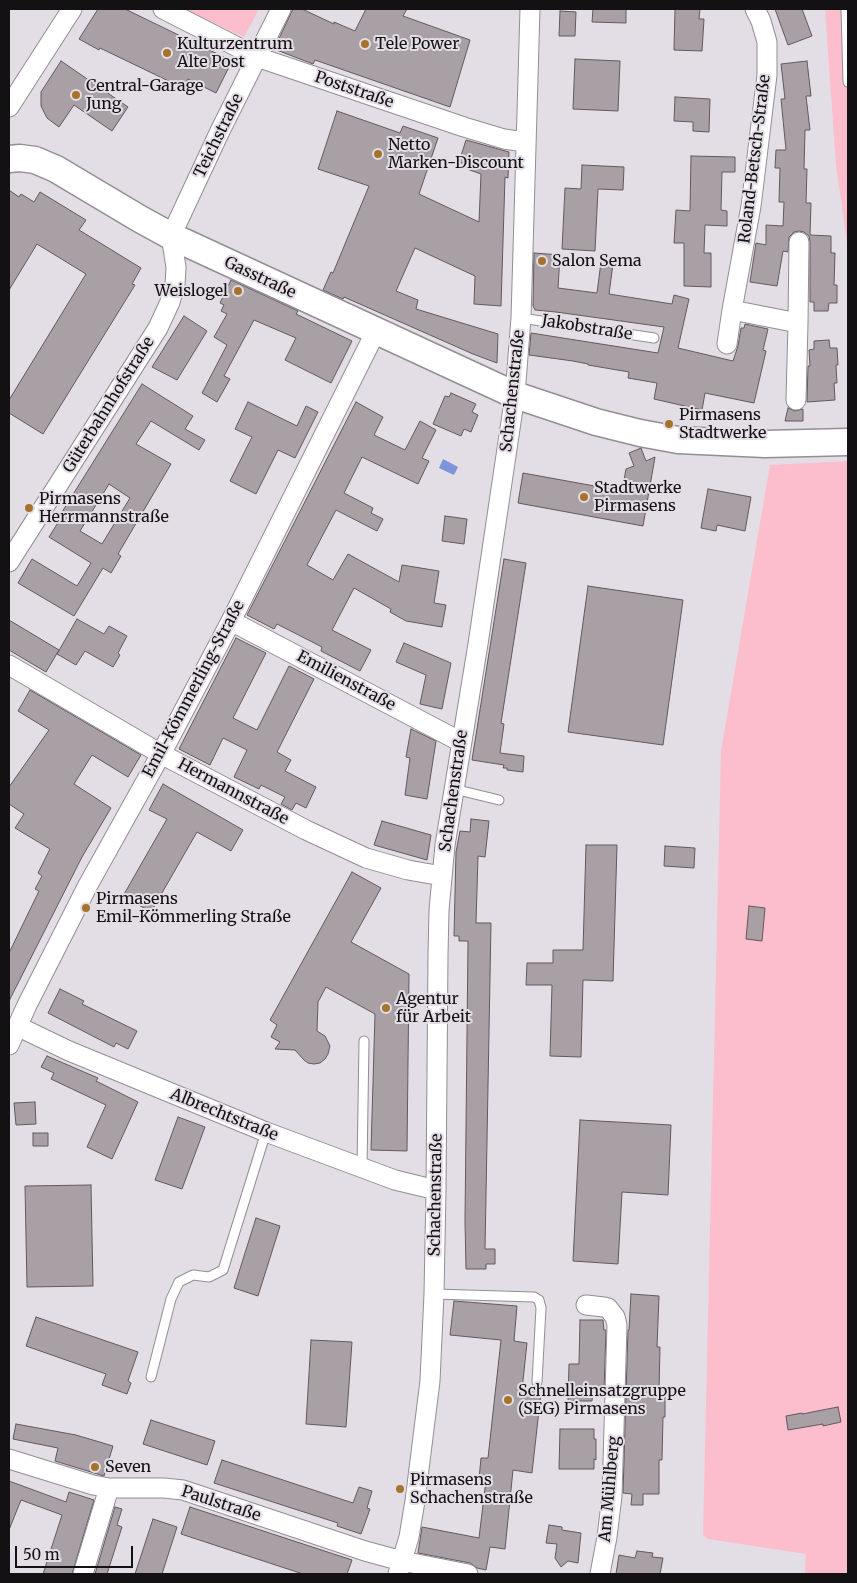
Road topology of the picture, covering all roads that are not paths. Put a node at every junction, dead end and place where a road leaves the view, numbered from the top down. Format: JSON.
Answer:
{"nodes":[{"id":1,"x":72,"y":9,"type":"edge"},
{"id":2,"x":162,"y":9,"type":"edge"},
{"id":3,"x":281,"y":9,"type":"edge"},
{"id":4,"x":530,"y":9,"type":"edge"},
{"id":5,"x":755,"y":9,"type":"edge"},
{"id":6,"x":846,"y":9,"type":"edge"},
{"id":7,"x":257,"y":57,"type":"junction"},
{"id":8,"x":848,"y":82,"type":"edge"},
{"id":9,"x":9,"y":107,"type":"edge"},
{"id":10,"x":525,"y":142,"type":"junction"},
{"id":11,"x":9,"y":159,"type":"edge"},
{"id":12,"x":171,"y":236,"type":"junction"},
{"id":13,"x":799,"y":242,"type":"dead end"},
{"id":14,"x":732,"y":310,"type":"junction"},
{"id":15,"x":521,"y":318,"type":"junction"},
{"id":16,"x":798,"y":324,"type":"junction"},
{"id":17,"x":376,"y":331,"type":"junction"},
{"id":18,"x":654,"y":338,"type":"dead end"},
{"id":19,"x":727,"y":344,"type":"dead end"},
{"id":20,"x":515,"y":395,"type":"junction"},
{"id":21,"x":796,"y":400,"type":"dead end"},
{"id":22,"x":848,"y":442,"type":"edge"},
{"id":23,"x":9,"y":562,"type":"edge"},
{"id":24,"x":231,"y":621,"type":"junction"},
{"id":25,"x":9,"y":665,"type":"edge"},
{"id":26,"x":461,"y":742,"type":"junction"},
{"id":27,"x":161,"y":754,"type":"junction"},
{"id":28,"x":454,"y":789,"type":"junction"},
{"id":29,"x":499,"y":800,"type":"dead end"},
{"id":30,"x":442,"y":876,"type":"junction"},
{"id":31,"x":16,"y":1026,"type":"junction"},
{"id":32,"x":364,"y":1041,"type":"dead end"},
{"id":33,"x":9,"y":1045,"type":"edge"},
{"id":34,"x":266,"y":1132,"type":"junction"},
{"id":35,"x":362,"y":1168,"type":"junction"},
{"id":36,"x":436,"y":1190,"type":"junction"},
{"id":37,"x":434,"y":1294,"type":"junction"},
{"id":38,"x":586,"y":1305,"type":"dead end"},
{"id":39,"x":151,"y":1377,"type":"dead end"},
{"id":40,"x":537,"y":1382,"type":"dead end"},
{"id":41,"x":9,"y":1459,"type":"edge"},
{"id":42,"x":109,"y":1488,"type":"junction"},
{"id":43,"x":400,"y":1568,"type":"edge"},
{"id":44,"x":83,"y":1574,"type":"edge"},
{"id":45,"x":468,"y":1574,"type":"edge"},
{"id":46,"x":600,"y":1574,"type":"edge"}],
"edges":[{"from":1,"to":9,"type":"street"},
{"from":2,"to":7,"type":"street","name":"Poststraße"},
{"from":3,"to":7,"type":"street","name":"Teichstraße"},
{"from":4,"to":10,"type":"street","name":"Schachenstraße"},
{"from":5,"to":14,"type":"street","name":"Roland-Betsch-Straße"},
{"from":6,"to":8,"type":"lane"},
{"from":7,"to":10,"type":"street","name":"Poststraße"},
{"from":7,"to":12,"type":"street","name":"Teichstraße"},
{"from":10,"to":15,"type":"street","name":"Schachenstraße"},
{"from":11,"to":12,"type":"street","name":"Gasstraße"},
{"from":12,"to":17,"type":"street","name":"Gasstraße"},
{"from":12,"to":23,"type":"street","name":"Güterbahnhofstraße"},
{"from":13,"to":16,"type":"street"},
{"from":14,"to":16,"type":"street"},
{"from":14,"to":19,"type":"street","name":"Roland-Betsch-Straße"},
{"from":15,"to":18,"type":"lane","name":"Jakobstraße"},
{"from":15,"to":20,"type":"street","name":"Schachenstraße"},
{"from":16,"to":21,"type":"street"},
{"from":17,"to":20,"type":"street","name":"Gasstraße"},
{"from":17,"to":24,"type":"street","name":"Emil-Kömmerling-Straße"},
{"from":20,"to":22,"type":"street","name":"Gasstraße"},
{"from":20,"to":26,"type":"street","name":"Schachenstraße"},
{"from":24,"to":26,"type":"street","name":"Emilienstraße"},
{"from":24,"to":27,"type":"street","name":"Emil-Kömmerling-Straße"},
{"from":25,"to":27,"type":"street","name":"Hermannstraße"},
{"from":26,"to":28,"type":"street","name":"Schachenstraße"},
{"from":27,"to":30,"type":"street","name":"Hermannstraße"},
{"from":27,"to":31,"type":"street","name":"Emil-Kömmerling-Straße"},
{"from":28,"to":29,"type":"lane"},
{"from":28,"to":30,"type":"street","name":"Schachenstraße"},
{"from":30,"to":36,"type":"street","name":"Schachenstraße"},
{"from":31,"to":33,"type":"street","name":"Emil-Kömmerling-Straße"},
{"from":31,"to":34,"type":"street","name":"Albrechtstraße"},
{"from":32,"to":35,"type":"lane"},
{"from":34,"to":35,"type":"street","name":"Albrechtstraße"},
{"from":34,"to":39,"type":"lane"},
{"from":35,"to":36,"type":"street","name":"Albrechtstraße"},
{"from":36,"to":37,"type":"street","name":"Schachenstraße"},
{"from":37,"to":40,"type":"lane"},
{"from":37,"to":43,"type":"street","name":"Schachenstraße"},
{"from":38,"to":46,"type":"street","name":"Am Mühlberg"},
{"from":41,"to":42,"type":"street","name":"Paulstraße"},
{"from":42,"to":43,"type":"street","name":"Paulstraße"},
{"from":42,"to":44,"type":"street"},
{"from":43,"to":45,"type":"street"}]}
